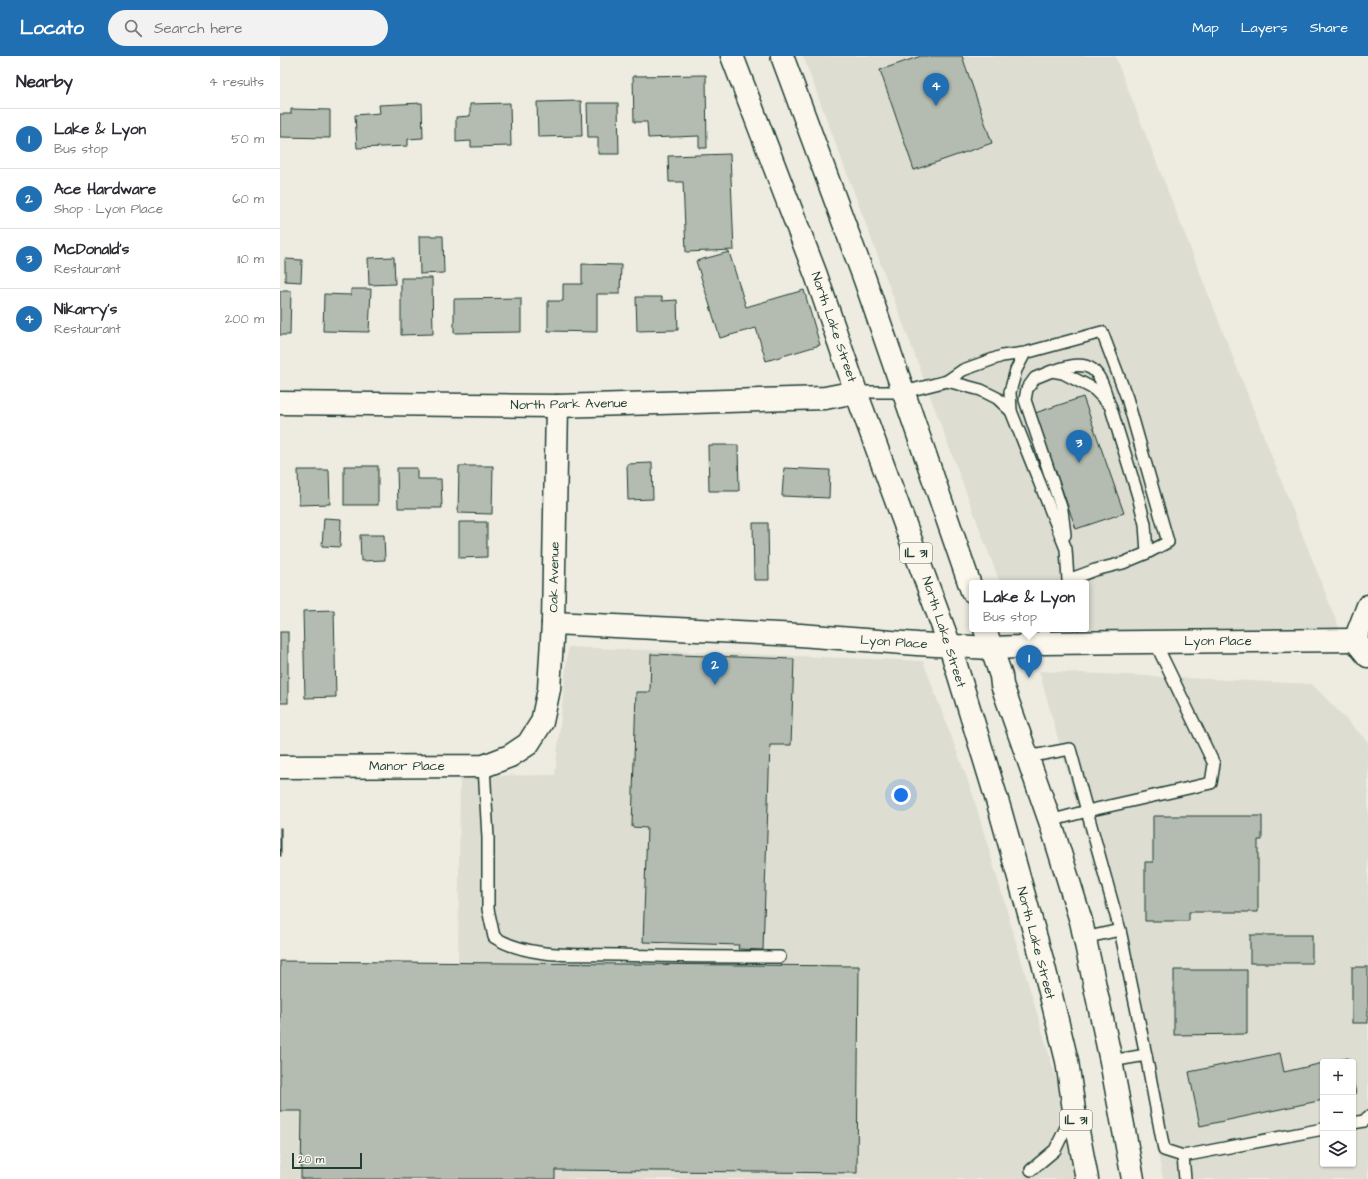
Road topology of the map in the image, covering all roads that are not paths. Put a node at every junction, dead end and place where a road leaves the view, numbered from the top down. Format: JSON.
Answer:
{"nodes":[{"id":1,"x":732,"y":56,"type":"edge"},
{"id":2,"x":782,"y":56,"type":"edge"},
{"id":3,"x":1025,"y":353,"type":"junction"},
{"id":4,"x":1052,"y":372,"type":"junction"},
{"id":5,"x":947,"y":381,"type":"junction"},
{"id":6,"x":856,"y":392,"type":"junction"},
{"id":7,"x":904,"y":392,"type":"junction"},
{"id":8,"x":280,"y":403,"type":"edge"},
{"id":9,"x":1110,"y":405,"type":"junction"},
{"id":10,"x":557,"y":406,"type":"junction"},
{"id":11,"x":1011,"y":411,"type":"junction"},
{"id":12,"x":1066,"y":549,"type":"junction"},
{"id":13,"x":1147,"y":553,"type":"junction"},
{"id":14,"x":1068,"y":580,"type":"edge"},
{"id":15,"x":1070,"y":580,"type":"edge"},
{"id":16,"x":969,"y":582,"type":"edge"},
{"id":17,"x":1368,"y":606,"type":"edge"},
{"id":18,"x":553,"y":623,"type":"junction"},
{"id":19,"x":1043,"y":636,"type":"edge"},
{"id":20,"x":988,"y":638,"type":"edge"},
{"id":21,"x":1155,"y":642,"type":"junction"},
{"id":22,"x":950,"y":646,"type":"junction"},
{"id":23,"x":1362,"y":648,"type":"edge"},
{"id":24,"x":528,"y":744,"type":"joint"},
{"id":25,"x":1027,"y":757,"type":"junction"},
{"id":26,"x":484,"y":766,"type":"junction"},
{"id":27,"x":280,"y":767,"type":"edge"},
{"id":28,"x":1087,"y":811,"type":"junction"},
{"id":29,"x":1050,"y":821,"type":"junction"},
{"id":30,"x":1120,"y":930,"type":"junction"},
{"id":31,"x":1084,"y":938,"type":"junction"},
{"id":32,"x":780,"y":957,"type":"dead end"},
{"id":33,"x":1146,"y":1055,"type":"junction"},
{"id":34,"x":1111,"y":1061,"type":"junction"},
{"id":35,"x":1074,"y":1110,"type":"junction"},
{"id":36,"x":1368,"y":1117,"type":"edge"},
{"id":37,"x":1356,"y":1122,"type":"edge"},
{"id":38,"x":1320,"y":1130,"type":"edge"},
{"id":39,"x":1183,"y":1156,"type":"junction"},
{"id":40,"x":1031,"y":1170,"type":"dead end"},
{"id":41,"x":1087,"y":1179,"type":"edge"},
{"id":42,"x":1133,"y":1179,"type":"edge"},
{"id":43,"x":1185,"y":1179,"type":"edge"}],
"edges":[{"from":1,"to":6,"type":"main road","name":"North Lake Street","number":"IL 31"},
{"from":2,"to":7,"type":"main road"},
{"from":3,"to":5,"type":"lane"},
{"from":3,"to":11,"type":"lane"},
{"from":3,"to":13,"type":"lane"},
{"from":4,"to":9,"type":"lane"},
{"from":4,"to":9,"type":"lane"},
{"from":4,"to":12,"type":"lane"},
{"from":5,"to":7,"type":"lane"},
{"from":5,"to":11,"type":"lane"},
{"from":6,"to":7,"type":"lane"},
{"from":6,"to":10,"type":"main road","name":"North Park Avenue"},
{"from":6,"to":22,"type":"main road","name":"North Lake Street","number":"IL 31"},
{"from":7,"to":16,"type":"main road"},
{"from":8,"to":10,"type":"main road","name":"North Park Avenue"},
{"from":9,"to":13,"type":"lane"},
{"from":10,"to":18,"type":"main road","name":"Oak Avenue"},
{"from":11,"to":12,"type":"lane"},
{"from":12,"to":14,"type":"lane"},
{"from":13,"to":15,"type":"lane"},
{"from":17,"to":23,"type":"main road"},
{"from":18,"to":22,"type":"main road","name":"Lyon Place"},
{"from":18,"to":24,"type":"main road","name":"Oak Avenue"},
{"from":19,"to":20,"type":"main road","name":"Lyon Place"},
{"from":19,"to":21,"type":"main road","name":"Lyon Place"},
{"from":20,"to":22,"type":"main road","name":"Lyon Place"},
{"from":20,"to":25,"type":"main road"},
{"from":21,"to":23,"type":"main road","name":"Lyon Place"},
{"from":21,"to":28,"type":"lane"},
{"from":22,"to":35,"type":"main road","name":"North Lake Street","number":"IL 31"},
{"from":24,"to":26,"type":"main road","name":"Manor Place"},
{"from":25,"to":28,"type":"lane"},
{"from":25,"to":29,"type":"main road"},
{"from":26,"to":27,"type":"main road","name":"Manor Place"},
{"from":26,"to":32,"type":"lane"},
{"from":28,"to":29,"type":"lane"},
{"from":28,"to":30,"type":"lane"},
{"from":29,"to":31,"type":"main road"},
{"from":30,"to":31,"type":"lane"},
{"from":30,"to":33,"type":"lane"},
{"from":31,"to":34,"type":"main road"},
{"from":33,"to":34,"type":"lane"},
{"from":33,"to":39,"type":"lane"},
{"from":34,"to":42,"type":"main road"},
{"from":35,"to":40,"type":"lane"},
{"from":35,"to":41,"type":"main road","name":"North Lake Street","number":"IL 31"},
{"from":36,"to":37,"type":"lane"},
{"from":38,"to":39,"type":"lane"},
{"from":39,"to":43,"type":"lane"}]}
